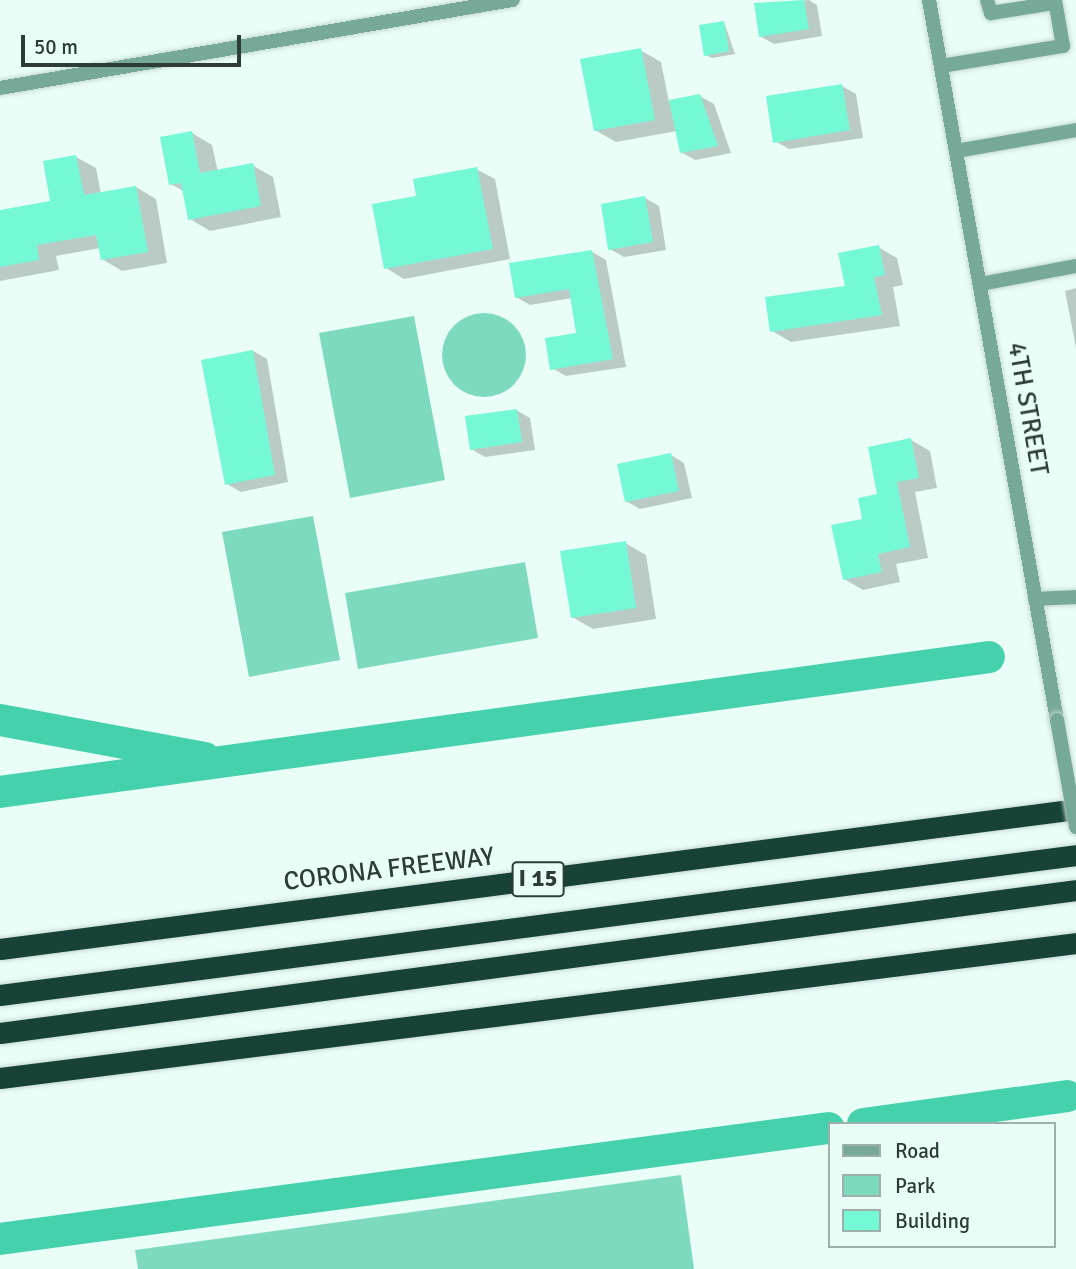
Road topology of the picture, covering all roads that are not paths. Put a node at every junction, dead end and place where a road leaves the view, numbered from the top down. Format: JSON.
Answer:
{"nodes":[{"id":1,"x":512,"y":0,"type":"edge"},
{"id":2,"x":929,"y":0,"type":"edge"},
{"id":3,"x":987,"y":0,"type":"edge"},
{"id":4,"x":1055,"y":1,"type":"edge"},
{"id":5,"x":941,"y":66,"type":"junction"},
{"id":6,"x":0,"y":88,"type":"edge"},
{"id":7,"x":1076,"y":130,"type":"edge"},
{"id":8,"x":956,"y":151,"type":"junction"},
{"id":9,"x":1076,"y":266,"type":"edge"},
{"id":10,"x":980,"y":284,"type":"junction"},
{"id":11,"x":1076,"y":597,"type":"edge"},
{"id":12,"x":1037,"y":606,"type":"junction"},
{"id":13,"x":1076,"y":809,"type":"edge"},
{"id":14,"x":1076,"y":827,"type":"edge"},
{"id":15,"x":1076,"y":855,"type":"edge"},
{"id":16,"x":1076,"y":890,"type":"edge"},
{"id":17,"x":1076,"y":943,"type":"edge"},
{"id":18,"x":0,"y":949,"type":"edge"},
{"id":19,"x":0,"y":995,"type":"edge"},
{"id":20,"x":0,"y":1033,"type":"edge"},
{"id":21,"x":0,"y":1078,"type":"edge"}],
"edges":[{"from":1,"to":6,"type":"street"},
{"from":2,"to":5,"type":"street","name":"4TH STREET"},
{"from":3,"to":4,"type":"street"},
{"from":4,"to":5,"type":"street"},
{"from":5,"to":8,"type":"street","name":"4TH STREET"},
{"from":7,"to":8,"type":"street"},
{"from":8,"to":10,"type":"street","name":"4TH STREET"},
{"from":9,"to":10,"type":"street"},
{"from":10,"to":12,"type":"street","name":"4TH STREET"},
{"from":11,"to":12,"type":"street"},
{"from":12,"to":14,"type":"street","name":"4TH STREET","bridge":true},
{"from":13,"to":18,"type":"highway","name":"CORONA FREEWAY","number":"I 15"},
{"from":15,"to":19,"type":"highway"},
{"from":16,"to":20,"type":"highway"},
{"from":17,"to":21,"type":"highway"}]}
